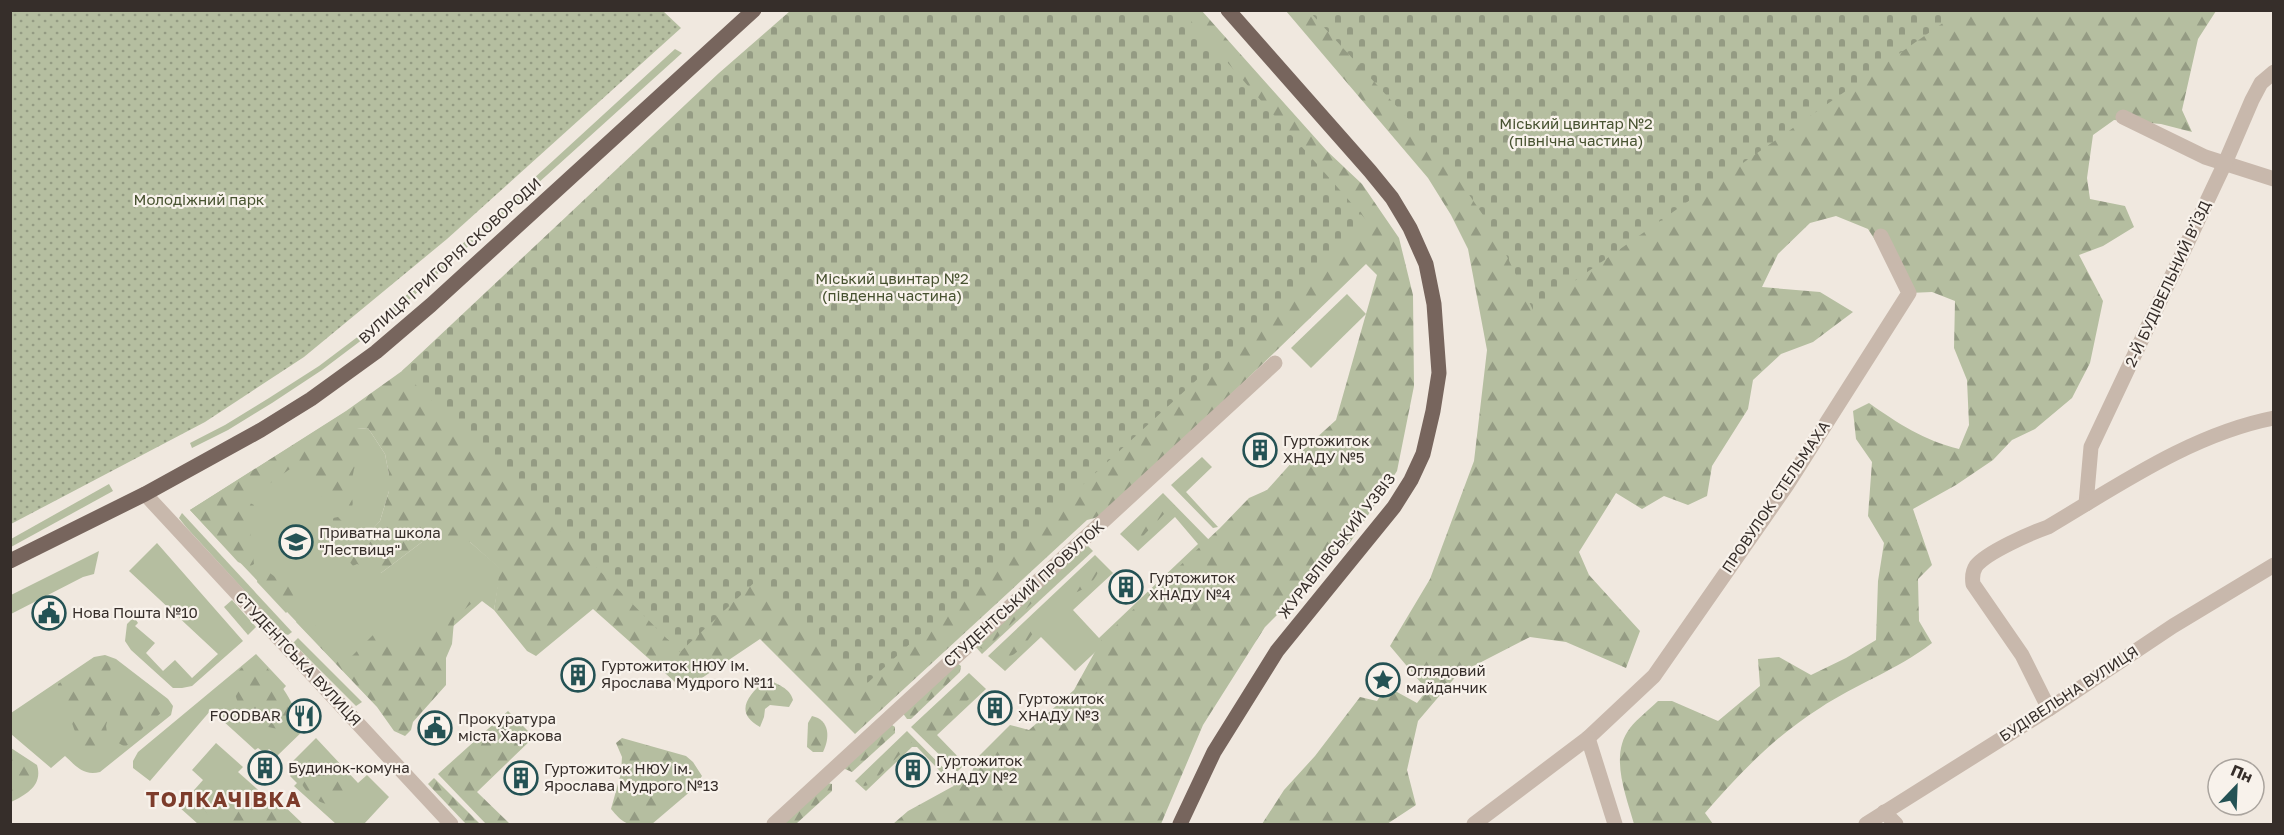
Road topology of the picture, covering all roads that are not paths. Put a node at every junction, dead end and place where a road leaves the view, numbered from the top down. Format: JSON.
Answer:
{"nodes":[{"id":1,"x":754,"y":10,"type":"edge"},
{"id":2,"x":1228,"y":10,"type":"edge"},
{"id":3,"x":2274,"y":72,"type":"edge"},
{"id":4,"x":2123,"y":117,"type":"dead end"},
{"id":5,"x":2225,"y":163,"type":"junction"},
{"id":6,"x":2274,"y":179,"type":"edge"},
{"id":7,"x":1881,"y":236,"type":"dead end"},
{"id":8,"x":1275,"y":363,"type":"dead end"},
{"id":9,"x":2274,"y":418,"type":"edge"},
{"id":10,"x":145,"y":494,"type":"junction"},
{"id":11,"x":2086,"y":504,"type":"junction"},
{"id":12,"x":10,"y":561,"type":"edge"},
{"id":13,"x":2274,"y":565,"type":"edge"},
{"id":14,"x":2049,"y":709,"type":"junction"},
{"id":15,"x":1588,"y":738,"type":"junction"},
{"id":16,"x":1884,"y":812,"type":"junction"},
{"id":17,"x":451,"y":825,"type":"edge"},
{"id":18,"x":774,"y":825,"type":"edge"},
{"id":19,"x":1180,"y":825,"type":"edge"},
{"id":20,"x":1474,"y":825,"type":"edge"},
{"id":21,"x":1615,"y":825,"type":"edge"},
{"id":22,"x":1866,"y":825,"type":"edge"},
{"id":23,"x":1896,"y":825,"type":"edge"}],
"edges":[{"from":1,"to":10,"type":"main road","name":"ВУЛИЦЯ ГРИГОРІЯ СКОВОРОДИ"},
{"from":2,"to":19,"type":"main road","name":"ЖУРАВЛІВСЬКИЙ УЗВІЗ"},
{"from":3,"to":5,"type":"street","name":"2-Й БУДІВЕЛЬНИЙ В’ЇЗД"},
{"from":4,"to":5,"type":"street"},
{"from":5,"to":6,"type":"street"},
{"from":5,"to":11,"type":"street","name":"2-Й БУДІВЕЛЬНИЙ В’ЇЗД"},
{"from":7,"to":15,"type":"street","name":"ПРОВУЛОК СТЕЛЬМАХА"},
{"from":8,"to":18,"type":"street","name":"СТУДЕНТСЬКИЙ ПРОВУЛОК"},
{"from":9,"to":11,"type":"street"},
{"from":10,"to":12,"type":"main road","name":"ВУЛИЦЯ ГРИГОРІЯ СКОВОРОДИ"},
{"from":10,"to":17,"type":"street","name":"СТУДЕНТСЬКА ВУЛИЦЯ"},
{"from":11,"to":14,"type":"street"},
{"from":13,"to":14,"type":"street","name":"БУДІВЕЛЬНА ВУЛИЦЯ"},
{"from":14,"to":16,"type":"street","name":"БУДІВЕЛЬНА ВУЛИЦЯ"},
{"from":15,"to":20,"type":"street"},
{"from":15,"to":21,"type":"street"},
{"from":16,"to":22,"type":"street","name":"БУДІВЕЛЬНА ВУЛИЦЯ"},
{"from":16,"to":23,"type":"street"}]}
